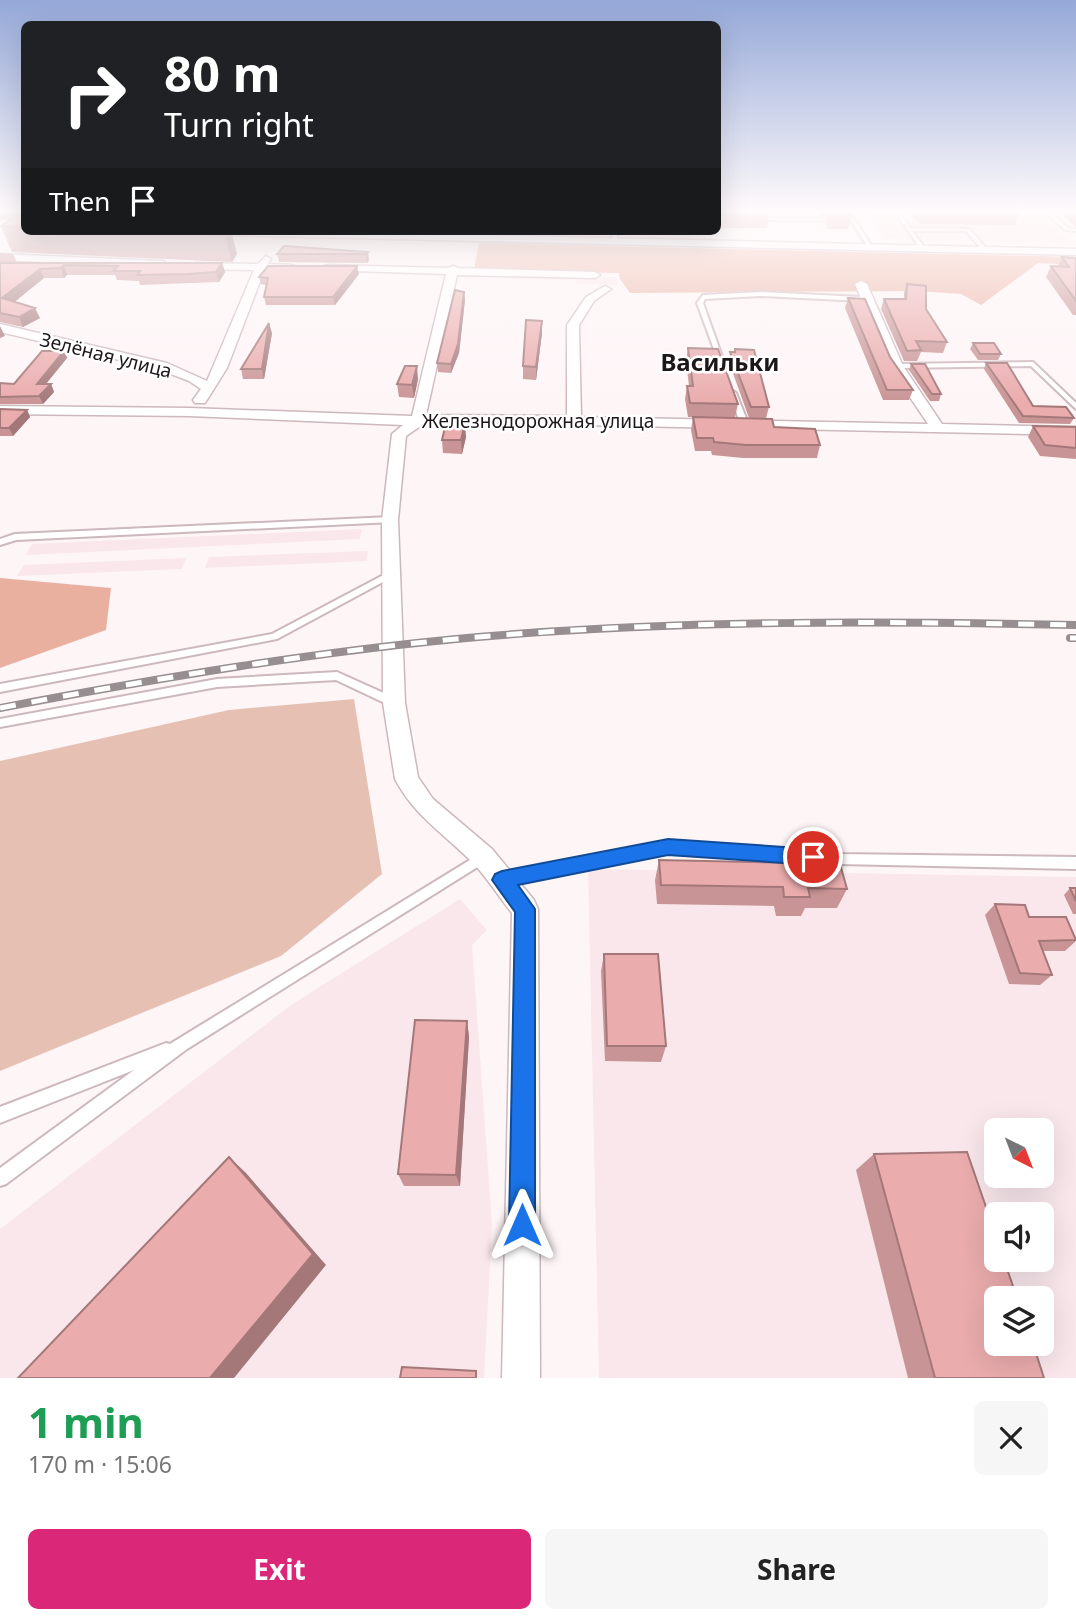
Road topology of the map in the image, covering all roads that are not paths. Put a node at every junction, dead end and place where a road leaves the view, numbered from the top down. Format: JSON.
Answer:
{"nodes":[{"id":1,"x":256,"y":276,"type":"edge"},
{"id":2,"x":451,"y":276,"type":"edge"},
{"id":3,"x":861,"y":284,"type":"dead end"},
{"id":4,"x":605,"y":289,"type":"dead end"},
{"id":5,"x":867,"y":299,"type":"junction"},
{"id":6,"x":0,"y":328,"type":"edge"},
{"id":7,"x":896,"y":366,"type":"junction"},
{"id":8,"x":726,"y":375,"type":"edge"},
{"id":9,"x":731,"y":387,"type":"edge"},
{"id":10,"x":209,"y":389,"type":"junction"},
{"id":11,"x":1076,"y":407,"type":"edge"},
{"id":12,"x":0,"y":410,"type":"edge"},
{"id":13,"x":189,"y":412,"type":"junction"},
{"id":14,"x":575,"y":420,"type":"junction"},
{"id":15,"x":418,"y":421,"type":"junction"},
{"id":16,"x":744,"y":423,"type":"junction"},
{"id":17,"x":939,"y":428,"type":"junction"},
{"id":18,"x":1076,"y":432,"type":"edge"},
{"id":19,"x":390,"y":520,"type":"junction"},
{"id":20,"x":0,"y":542,"type":"edge"},
{"id":21,"x":391,"y":574,"type":"junction"},
{"id":22,"x":0,"y":688,"type":"edge"},
{"id":23,"x":394,"y":703,"type":"junction"},
{"id":24,"x":0,"y":723,"type":"edge"},
{"id":25,"x":1076,"y":863,"type":"edge"},
{"id":26,"x":492,"y":869,"type":"junction"},
{"id":27,"x":182,"y":1044,"type":"junction"},
{"id":28,"x":0,"y":1115,"type":"edge"},
{"id":29,"x":0,"y":1178,"type":"edge"},
{"id":30,"x":521,"y":1378,"type":"edge"}],
"edges":[{"from":1,"to":10,"type":"street"},
{"from":2,"to":15,"type":"street"},
{"from":3,"to":5,"type":"street"},
{"from":4,"to":14,"type":"street"},
{"from":5,"to":7,"type":"street"},
{"from":5,"to":8,"type":"lane"},
{"from":6,"to":10,"type":"street","name":"Зелёная улица"},
{"from":7,"to":11,"type":"lane"},
{"from":7,"to":17,"type":"street"},
{"from":9,"to":16,"type":"lane"},
{"from":10,"to":13,"type":"street"},
{"from":12,"to":13,"type":"street","name":"Железнодорожная улица"},
{"from":13,"to":15,"type":"street","name":"Железнодорожная улица"},
{"from":14,"to":15,"type":"street","name":"Железнодорожная улица"},
{"from":14,"to":16,"type":"street","name":"Железнодорожная улица"},
{"from":15,"to":19,"type":"street"},
{"from":16,"to":17,"type":"street","name":"Железнодорожная улица"},
{"from":17,"to":18,"type":"street","name":"Железнодорожная улица"},
{"from":19,"to":20,"type":"lane"},
{"from":19,"to":21,"type":"street"},
{"from":21,"to":22,"type":"lane"},
{"from":21,"to":23,"type":"street"},
{"from":23,"to":24,"type":"lane"},
{"from":23,"to":26,"type":"street"},
{"from":25,"to":26,"type":"lane"},
{"from":26,"to":27,"type":"lane"},
{"from":26,"to":30,"type":"street"},
{"from":27,"to":28,"type":"lane"},
{"from":27,"to":29,"type":"lane"}]}
